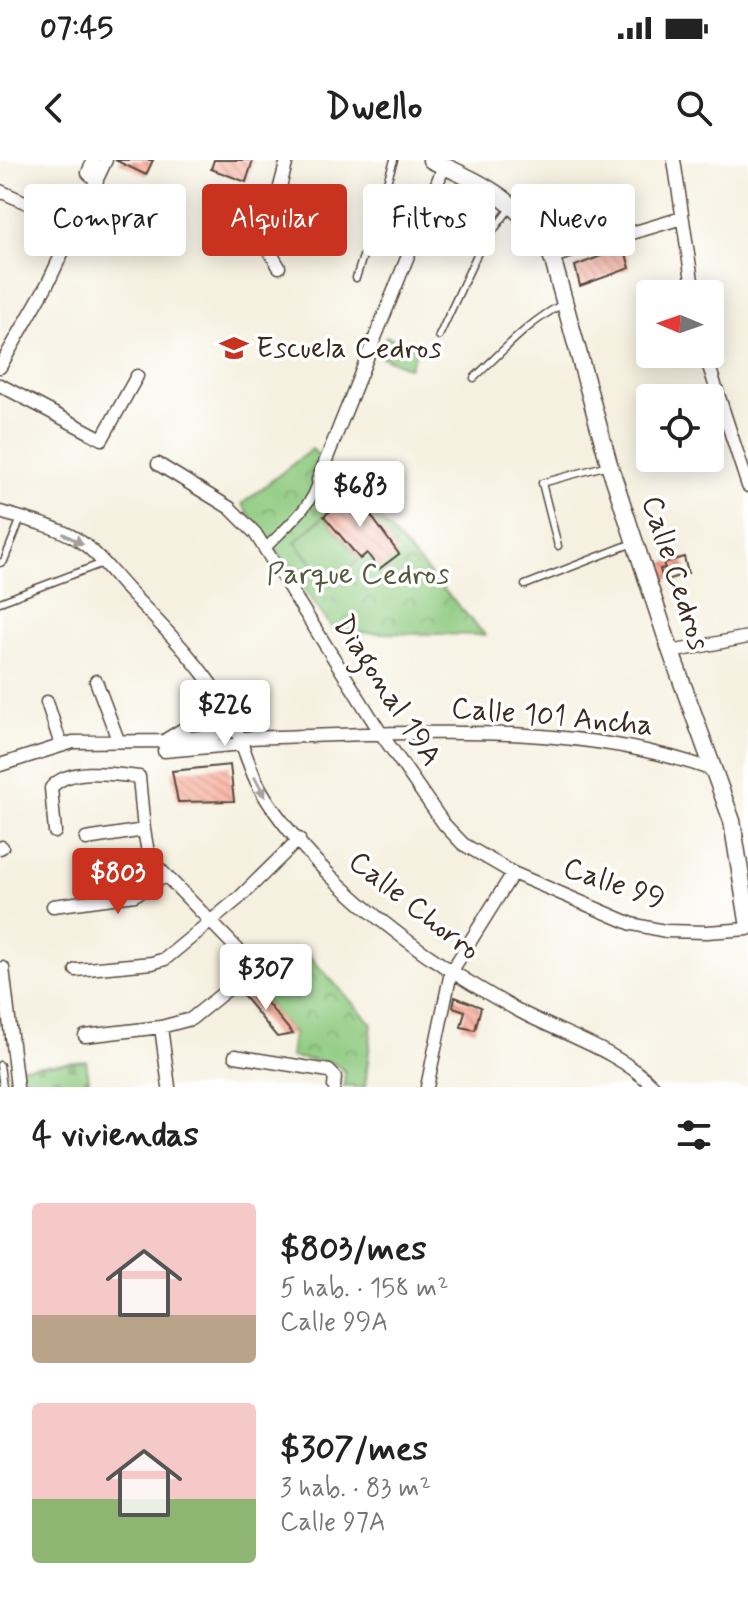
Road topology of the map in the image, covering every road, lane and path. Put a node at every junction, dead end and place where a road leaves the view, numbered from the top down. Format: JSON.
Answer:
{"nodes":[{"id":1,"x":93,"y":160,"type":"edge"},
{"id":2,"x":106,"y":160,"type":"edge"},
{"id":3,"x":287,"y":160,"type":"edge"},
{"id":4,"x":394,"y":160,"type":"edge"},
{"id":5,"x":674,"y":160,"type":"edge"},
{"id":6,"x":438,"y":163,"type":"edge"},
{"id":7,"x":97,"y":181,"type":"junction"},
{"id":8,"x":96,"y":184,"type":"edge"},
{"id":9,"x":0,"y":191,"type":"edge"},
{"id":10,"x":24,"y":202,"type":"edge"},
{"id":11,"x":511,"y":203,"type":"edge"},
{"id":12,"x":511,"y":207,"type":"edge"},
{"id":13,"x":682,"y":218,"type":"junction"},
{"id":14,"x":61,"y":256,"type":"edge"},
{"id":15,"x":552,"y":257,"type":"joint"},
{"id":16,"x":279,"y":267,"type":"dead end"},
{"id":17,"x":356,"y":278,"type":"dead end"},
{"id":18,"x":692,"y":280,"type":"edge"},
{"id":19,"x":564,"y":304,"type":"junction"},
{"id":20,"x":439,"y":336,"type":"dead end"},
{"id":21,"x":0,"y":367,"type":"edge"},
{"id":22,"x":710,"y":368,"type":"edge"},
{"id":23,"x":137,"y":376,"type":"dead end"},
{"id":24,"x":474,"y":378,"type":"dead end"},
{"id":25,"x":0,"y":385,"type":"edge"},
{"id":26,"x":158,"y":464,"type":"dead end"},
{"id":27,"x":609,"y":464,"type":"junction"},
{"id":28,"x":318,"y":480,"type":"joint"},
{"id":29,"x":748,"y":486,"type":"edge"},
{"id":30,"x":0,"y":512,"type":"edge"},
{"id":31,"x":21,"y":518,"type":"junction"},
{"id":32,"x":635,"y":542,"type":"junction"},
{"id":33,"x":558,"y":546,"type":"dead end"},
{"id":34,"x":265,"y":549,"type":"junction"},
{"id":35,"x":0,"y":563,"type":"edge"},
{"id":36,"x":103,"y":563,"type":"junction"},
{"id":37,"x":525,"y":585,"type":"dead end"},
{"id":38,"x":0,"y":602,"type":"edge"},
{"id":39,"x":748,"y":637,"type":"edge"},
{"id":40,"x":671,"y":652,"type":"junction"},
{"id":41,"x":96,"y":681,"type":"dead end"},
{"id":42,"x":47,"y":702,"type":"dead end"},
{"id":43,"x":224,"y":704,"type":"junction"},
{"id":44,"x":382,"y":735,"type":"junction"},
{"id":45,"x":240,"y":737,"type":"junction"},
{"id":46,"x":118,"y":740,"type":"junction"},
{"id":47,"x":61,"y":745,"type":"junction"},
{"id":48,"x":164,"y":746,"type":"junction"},
{"id":49,"x":0,"y":765,"type":"edge"},
{"id":50,"x":713,"y":770,"type":"junction"},
{"id":51,"x":144,"y":830,"type":"junction"},
{"id":52,"x":55,"y":832,"type":"dead end"},
{"id":53,"x":86,"y":839,"type":"dead end"},
{"id":54,"x":299,"y":839,"type":"junction"},
{"id":55,"x":513,"y":873,"type":"junction"},
{"id":56,"x":165,"y":876,"type":"junction"},
{"id":57,"x":53,"y":906,"type":"dead end"},
{"id":58,"x":748,"y":921,"type":"edge"},
{"id":59,"x":211,"y":923,"type":"junction"},
{"id":60,"x":748,"y":929,"type":"edge"},
{"id":61,"x":3,"y":968,"type":"dead end"},
{"id":62,"x":76,"y":970,"type":"dead end"},
{"id":63,"x":451,"y":972,"type":"junction"},
{"id":64,"x":161,"y":1027,"type":"junction"},
{"id":65,"x":85,"y":1036,"type":"dead end"},
{"id":66,"x":235,"y":1056,"type":"dead end"},
{"id":67,"x":0,"y":1065,"type":"edge"},
{"id":68,"x":3,"y":1087,"type":"edge"},
{"id":69,"x":17,"y":1087,"type":"edge"},
{"id":70,"x":169,"y":1087,"type":"edge"},
{"id":71,"x":334,"y":1087,"type":"edge"},
{"id":72,"x":427,"y":1087,"type":"edge"},
{"id":73,"x":654,"y":1087,"type":"edge"}],
"edges":[{"from":1,"to":7,"type":"street"},
{"from":2,"to":7,"type":"street"},
{"from":3,"to":16,"type":"street"},
{"from":4,"to":17,"type":"lane"},
{"from":5,"to":13,"type":"street"},
{"from":6,"to":11,"type":"street","name":"Calle Cedros"},
{"from":6,"to":28,"type":"street"},
{"from":7,"to":8,"type":"street"},
{"from":9,"to":10,"type":"street"},
{"from":12,"to":20,"type":"lane"},
{"from":13,"to":15,"type":"street"},
{"from":13,"to":18,"type":"street"},
{"from":14,"to":21,"type":"street"},
{"from":15,"to":19,"type":"street","name":"Calle Cedros"},
{"from":19,"to":24,"type":"lane"},
{"from":19,"to":27,"type":"street","name":"Calle Cedros"},
{"from":22,"to":29,"type":"street"},
{"from":23,"to":25,"type":"street"},
{"from":26,"to":34,"type":"street","name":"Diagonal 19A"},
{"from":27,"to":32,"type":"street","name":"Calle Cedros"},
{"from":27,"to":33,"type":"lane"},
{"from":28,"to":34,"type":"street"},
{"from":30,"to":31,"type":"street","name":"Calle Chorro"},
{"from":31,"to":35,"type":"lane"},
{"from":31,"to":36,"type":"street","name":"Calle Chorro","one_way":true},
{"from":32,"to":37,"type":"lane"},
{"from":32,"to":40,"type":"street","name":"Calle Cedros"},
{"from":34,"to":44,"type":"street","name":"Diagonal 19A"},
{"from":36,"to":38,"type":"lane"},
{"from":36,"to":43,"type":"street","name":"Calle Chorro"},
{"from":39,"to":40,"type":"street"},
{"from":40,"to":50,"type":"street","name":"Calle Cedros"},
{"from":41,"to":46,"type":"street"},
{"from":42,"to":47,"type":"street"},
{"from":43,"to":45,"type":"street","name":"Calle Chorro"},
{"from":43,"to":48,"type":"street"},
{"from":44,"to":45,"type":"street","name":"Calle 101 Ancha"},
{"from":44,"to":50,"type":"street","name":"Calle 101 Ancha"},
{"from":44,"to":55,"type":"street","name":"Diagonal 19A"},
{"from":45,"to":48,"type":"street","name":"Calle 101 Ancha"},
{"from":45,"to":54,"type":"street","name":"Calle Chorro","one_way":true},
{"from":46,"to":47,"type":"street","name":"Calle 101 Ancha"},
{"from":46,"to":48,"type":"street","name":"Calle 101 Ancha"},
{"from":47,"to":49,"type":"street","name":"Calle 101 Ancha"},
{"from":50,"to":58,"type":"street","name":"Calle Cedros"},
{"from":51,"to":52,"type":"street"},
{"from":51,"to":53,"type":"street"},
{"from":51,"to":56,"type":"street"},
{"from":54,"to":59,"type":"street"},
{"from":54,"to":63,"type":"street","name":"Calle Chorro"},
{"from":55,"to":60,"type":"street","name":"Calle 99"},
{"from":55,"to":63,"type":"street"},
{"from":56,"to":57,"type":"street"},
{"from":56,"to":59,"type":"street"},
{"from":59,"to":62,"type":"street"},
{"from":59,"to":64,"type":"street"},
{"from":61,"to":69,"type":"street"},
{"from":63,"to":72,"type":"street"},
{"from":63,"to":73,"type":"street","name":"Calle Chorro"},
{"from":64,"to":65,"type":"street"},
{"from":64,"to":70,"type":"street"},
{"from":66,"to":71,"type":"street"},
{"from":67,"to":68,"type":"lane"}]}
